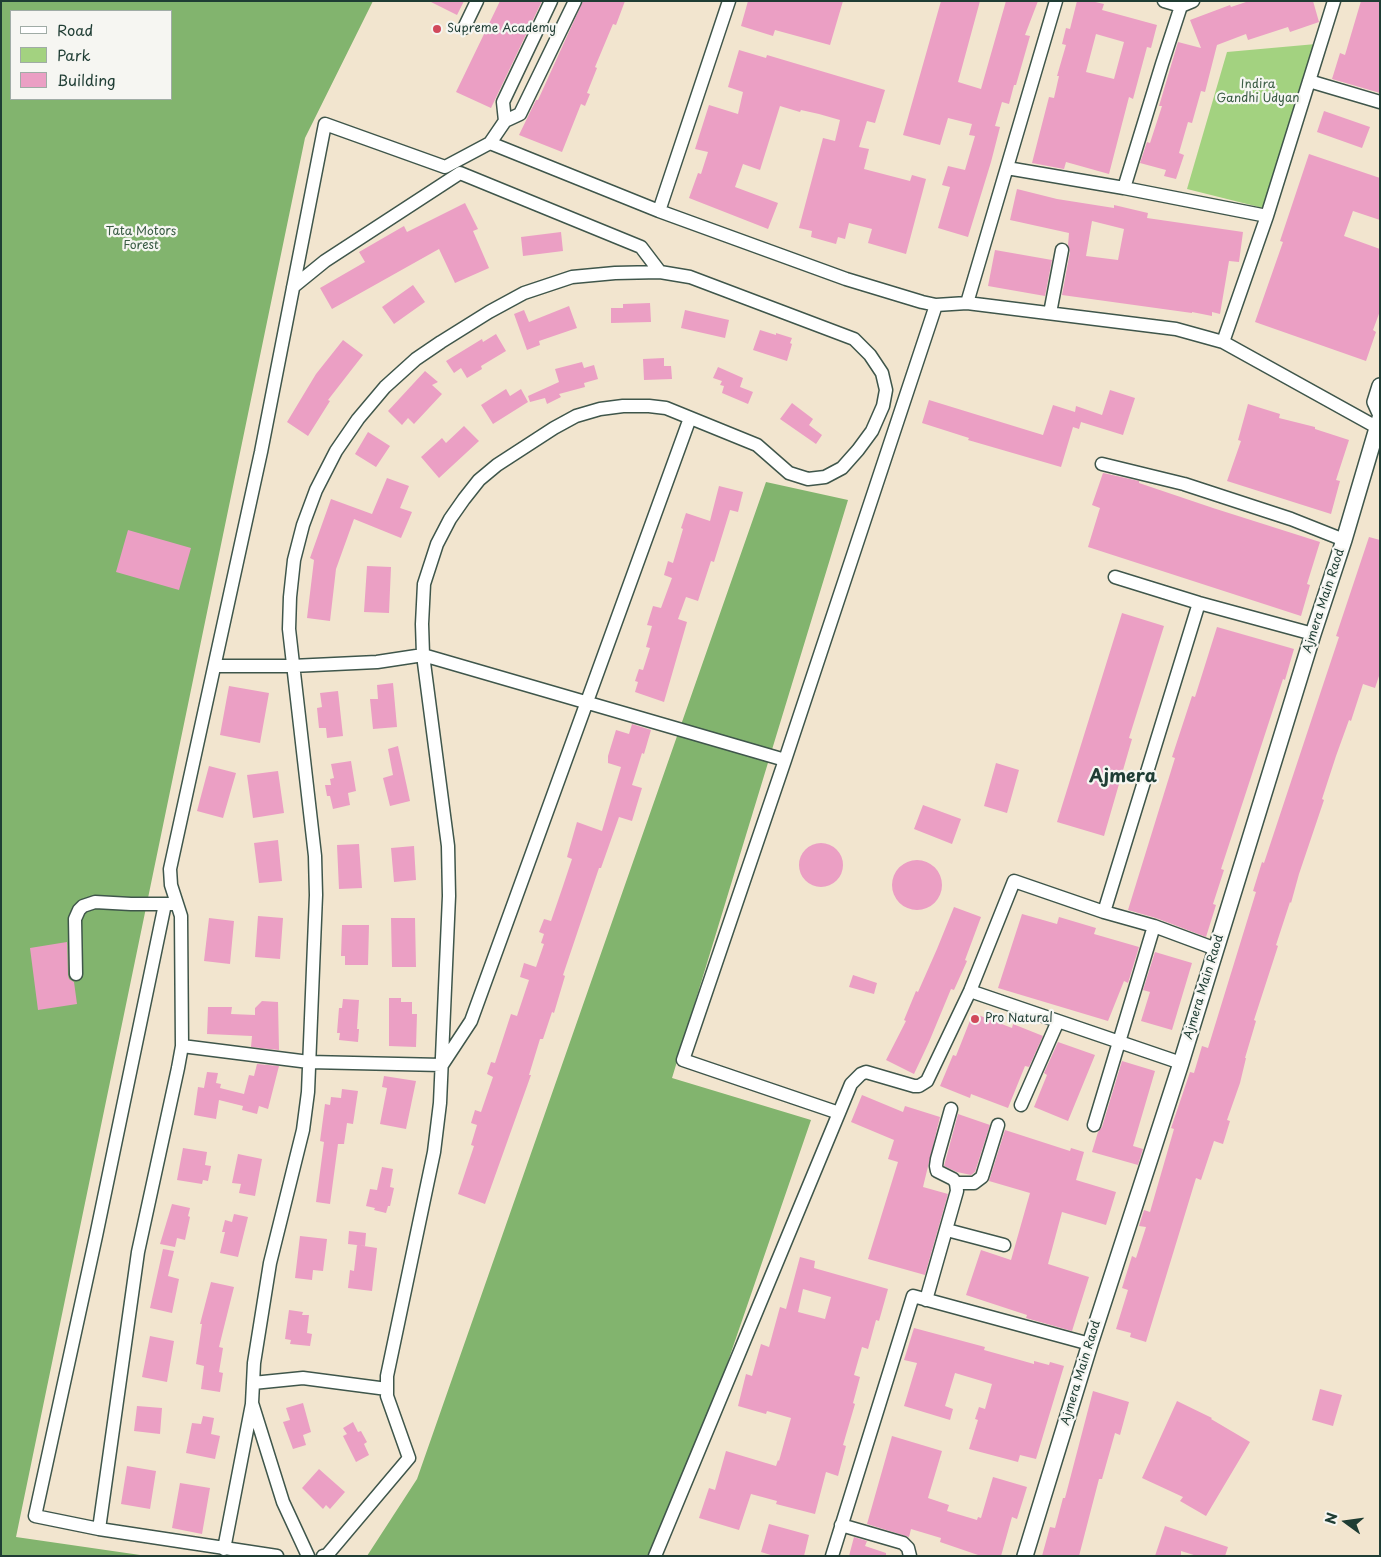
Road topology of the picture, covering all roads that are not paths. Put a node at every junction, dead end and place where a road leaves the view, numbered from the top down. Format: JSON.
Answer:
{"nodes":[{"id":1,"x":477,"y":1,"type":"edge"},
{"id":2,"x":551,"y":1,"type":"edge"},
{"id":3,"x":575,"y":1,"type":"edge"},
{"id":4,"x":728,"y":1,"type":"edge"},
{"id":5,"x":1056,"y":1,"type":"edge"},
{"id":6,"x":1164,"y":1,"type":"edge"},
{"id":7,"x":1334,"y":1,"type":"edge"},
{"id":8,"x":1187,"y":4,"type":"edge"},
{"id":9,"x":464,"y":28,"type":"dead end"},
{"id":10,"x":537,"y":31,"type":"junction"},
{"id":11,"x":556,"y":41,"type":"junction"},
{"id":12,"x":1309,"y":81,"type":"junction"},
{"id":13,"x":1380,"y":102,"type":"edge"},
{"id":14,"x":505,"y":121,"type":"junction"},
{"id":15,"x":490,"y":144,"type":"junction"},
{"id":16,"x":1007,"y":168,"type":"junction"},
{"id":17,"x":1124,"y":188,"type":"junction"},
{"id":18,"x":659,"y":211,"type":"junction"},
{"id":19,"x":1266,"y":216,"type":"junction"},
{"id":20,"x":1062,"y":250,"type":"dead end"},
{"id":21,"x":660,"y":272,"type":"junction"},
{"id":22,"x":293,"y":287,"type":"junction"},
{"id":23,"x":967,"y":303,"type":"junction"},
{"id":24,"x":936,"y":305,"type":"junction"},
{"id":25,"x":1050,"y":313,"type":"junction"},
{"id":26,"x":1222,"y":342,"type":"junction"},
{"id":27,"x":1380,"y":386,"type":"edge"},
{"id":28,"x":690,"y":418,"type":"junction"},
{"id":29,"x":1379,"y":422,"type":"edge"},
{"id":30,"x":1102,"y":464,"type":"dead end"},
{"id":31,"x":1344,"y":540,"type":"junction"},
{"id":32,"x":1116,"y":577,"type":"dead end"},
{"id":33,"x":1199,"y":603,"type":"junction"},
{"id":34,"x":1313,"y":634,"type":"junction"},
{"id":35,"x":424,"y":655,"type":"junction"},
{"id":36,"x":215,"y":666,"type":"junction"},
{"id":37,"x":292,"y":666,"type":"junction"},
{"id":38,"x":587,"y":701,"type":"junction"},
{"id":39,"x":785,"y":760,"type":"junction"},
{"id":40,"x":171,"y":904,"type":"junction"},
{"id":41,"x":1104,"y":912,"type":"junction"},
{"id":42,"x":1154,"y":926,"type":"junction"},
{"id":43,"x":1216,"y":949,"type":"junction"},
{"id":44,"x":76,"y":974,"type":"dead end"},
{"id":45,"x":970,"y":991,"type":"junction"},
{"id":46,"x":1058,"y":1021,"type":"junction"},
{"id":47,"x":1119,"y":1042,"type":"junction"},
{"id":48,"x":182,"y":1046,"type":"junction"},
{"id":49,"x":309,"y":1062,"type":"junction"},
{"id":50,"x":1181,"y":1063,"type":"junction"},
{"id":51,"x":442,"y":1065,"type":"junction"},
{"id":52,"x":1021,"y":1105,"type":"dead end"},
{"id":53,"x":951,"y":1110,"type":"dead end"},
{"id":54,"x":839,"y":1113,"type":"junction"},
{"id":55,"x":998,"y":1125,"type":"dead end"},
{"id":56,"x":1094,"y":1125,"type":"dead end"},
{"id":57,"x":956,"y":1183,"type":"junction"},
{"id":58,"x":947,"y":1230,"type":"junction"},
{"id":59,"x":1004,"y":1245,"type":"dead end"},
{"id":60,"x":926,"y":1300,"type":"junction"},
{"id":61,"x":1090,"y":1344,"type":"junction"},
{"id":62,"x":253,"y":1383,"type":"junction"},
{"id":63,"x":387,"y":1389,"type":"junction"},
{"id":64,"x":252,"y":1403,"type":"junction"},
{"id":65,"x":841,"y":1525,"type":"junction"},
{"id":66,"x":99,"y":1529,"type":"junction"},
{"id":67,"x":224,"y":1549,"type":"junction"},
{"id":68,"x":277,"y":1556,"type":"edge"},
{"id":69,"x":308,"y":1556,"type":"edge"},
{"id":70,"x":324,"y":1556,"type":"edge"},
{"id":71,"x":655,"y":1556,"type":"edge"},
{"id":72,"x":832,"y":1556,"type":"edge"},
{"id":73,"x":910,"y":1556,"type":"edge"},
{"id":74,"x":1025,"y":1556,"type":"edge"}],
"edges":[{"from":1,"to":9,"type":"street"},
{"from":2,"to":10,"type":"street"},
{"from":3,"to":11,"type":"street"},
{"from":4,"to":18,"type":"street"},
{"from":5,"to":16,"type":"street"},
{"from":6,"to":8,"type":"street"},
{"from":7,"to":12,"type":"street"},
{"from":8,"to":17,"type":"street"},
{"from":10,"to":11,"type":"street"},
{"from":10,"to":14,"type":"street"},
{"from":11,"to":14,"type":"street"},
{"from":12,"to":13,"type":"street"},
{"from":12,"to":19,"type":"street"},
{"from":14,"to":15,"type":"street"},
{"from":15,"to":18,"type":"street"},
{"from":15,"to":22,"type":"street"},
{"from":16,"to":17,"type":"street"},
{"from":16,"to":23,"type":"street"},
{"from":17,"to":19,"type":"street"},
{"from":18,"to":24,"type":"street"},
{"from":19,"to":26,"type":"street"},
{"from":20,"to":25,"type":"street"},
{"from":21,"to":22,"type":"street"},
{"from":21,"to":28,"type":"street"},
{"from":21,"to":37,"type":"street"},
{"from":22,"to":36,"type":"street"},
{"from":23,"to":24,"type":"street"},
{"from":23,"to":25,"type":"street"},
{"from":24,"to":39,"type":"street"},
{"from":25,"to":26,"type":"street"},
{"from":26,"to":29,"type":"street"},
{"from":27,"to":29,"type":"street","name":"Ajmera Main Raod"},
{"from":28,"to":35,"type":"street"},
{"from":28,"to":38,"type":"street"},
{"from":29,"to":31,"type":"street","name":"Ajmera Main Raod"},
{"from":30,"to":31,"type":"street"},
{"from":31,"to":34,"type":"street","name":"Ajmera Main Raod"},
{"from":32,"to":33,"type":"street"},
{"from":33,"to":34,"type":"street"},
{"from":33,"to":41,"type":"street"},
{"from":34,"to":43,"type":"street","name":"Ajmera Main Raod"},
{"from":35,"to":37,"type":"street"},
{"from":35,"to":38,"type":"street"},
{"from":35,"to":51,"type":"street"},
{"from":36,"to":37,"type":"street"},
{"from":36,"to":40,"type":"street"},
{"from":37,"to":49,"type":"street"},
{"from":38,"to":39,"type":"street"},
{"from":38,"to":51,"type":"street"},
{"from":39,"to":54,"type":"street"},
{"from":40,"to":44,"type":"street"},
{"from":40,"to":48,"type":"street"},
{"from":40,"to":66,"type":"street"},
{"from":41,"to":42,"type":"street"},
{"from":41,"to":45,"type":"street"},
{"from":42,"to":43,"type":"street"},
{"from":42,"to":47,"type":"street"},
{"from":43,"to":50,"type":"street","name":"Ajmera Main Raod"},
{"from":45,"to":46,"type":"street"},
{"from":45,"to":54,"type":"street"},
{"from":46,"to":47,"type":"street"},
{"from":46,"to":52,"type":"street"},
{"from":47,"to":50,"type":"street"},
{"from":47,"to":56,"type":"street"},
{"from":48,"to":49,"type":"street"},
{"from":48,"to":66,"type":"street"},
{"from":49,"to":51,"type":"street"},
{"from":49,"to":62,"type":"street"},
{"from":50,"to":61,"type":"street","name":"Ajmera Main Raod"},
{"from":51,"to":63,"type":"street"},
{"from":53,"to":57,"type":"street"},
{"from":54,"to":71,"type":"street"},
{"from":55,"to":57,"type":"street"},
{"from":57,"to":58,"type":"street"},
{"from":58,"to":59,"type":"street"},
{"from":58,"to":60,"type":"street"},
{"from":60,"to":61,"type":"street"},
{"from":60,"to":65,"type":"street"},
{"from":61,"to":74,"type":"street","name":"Ajmera Main Raod"},
{"from":62,"to":63,"type":"street"},
{"from":62,"to":64,"type":"street"},
{"from":63,"to":70,"type":"street"},
{"from":64,"to":67,"type":"street"},
{"from":64,"to":69,"type":"street"},
{"from":65,"to":72,"type":"street"},
{"from":65,"to":73,"type":"street"},
{"from":66,"to":67,"type":"street"},
{"from":67,"to":68,"type":"street"}]}
